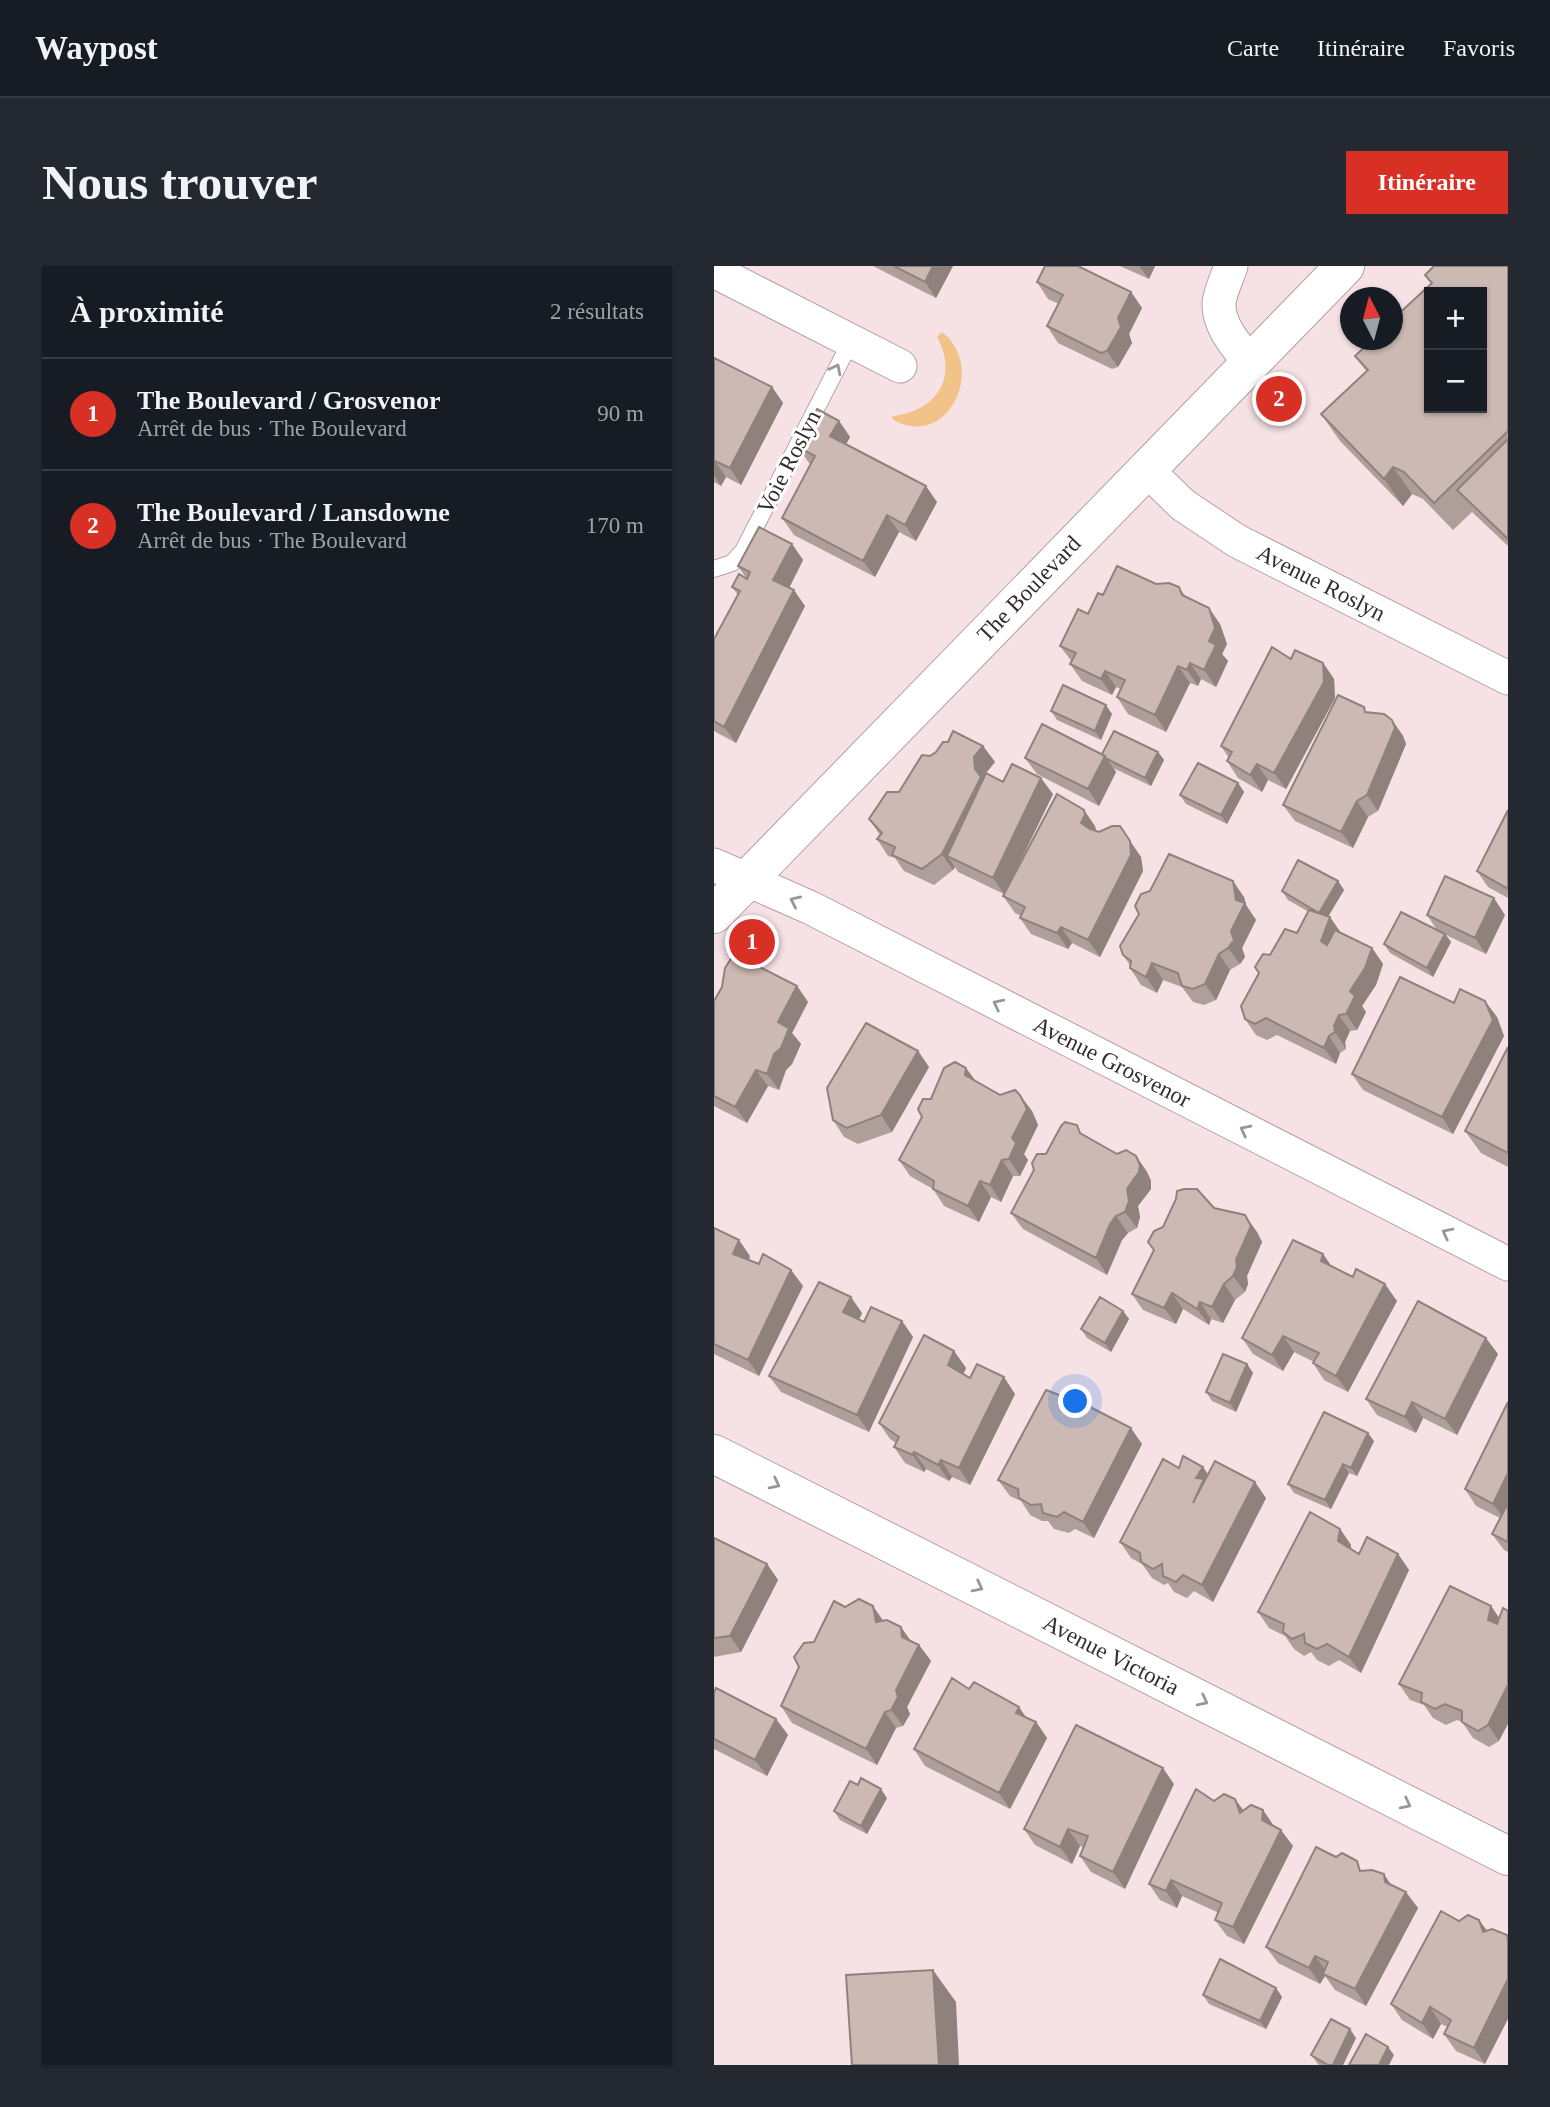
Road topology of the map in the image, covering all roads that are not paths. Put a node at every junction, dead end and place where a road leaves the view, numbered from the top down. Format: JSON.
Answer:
{"nodes":[{"id":1,"x":1231,"y":266,"type":"edge"},
{"id":2,"x":1345,"y":266,"type":"edge"},
{"id":3,"x":714,"y":271,"type":"edge"},
{"id":4,"x":749,"y":276,"type":"edge"},
{"id":5,"x":851,"y":341,"type":"junction"},
{"id":6,"x":1249,"y":362,"type":"junction"},
{"id":7,"x":900,"y":366,"type":"dead end"},
{"id":8,"x":1146,"y":469,"type":"junction"},
{"id":9,"x":714,"y":569,"type":"edge"},
{"id":10,"x":1508,"y":678,"type":"edge"},
{"id":11,"x":731,"y":873,"type":"edge"},
{"id":12,"x":714,"y":914,"type":"edge"},
{"id":13,"x":1508,"y":1264,"type":"edge"},
{"id":14,"x":714,"y":1454,"type":"edge"},
{"id":15,"x":1508,"y":1856,"type":"edge"}],
"edges":[{"from":1,"to":6,"type":"street"},
{"from":2,"to":6,"type":"main road","name":"The Boulevard"},
{"from":3,"to":4,"type":"street"},
{"from":4,"to":5,"type":"street"},
{"from":5,"to":7,"type":"street"},
{"from":9,"to":5,"type":"lane","name":"Voie Roslyn","one_way":true},
{"from":6,"to":8,"type":"main road","name":"The Boulevard"},
{"from":8,"to":10,"type":"street","name":"Avenue Roslyn"},
{"from":8,"to":11,"type":"main road","name":"The Boulevard"},
{"from":11,"to":12,"type":"main road","name":"The Boulevard"},
{"from":13,"to":11,"type":"street","name":"Avenue Grosvenor","one_way":true},
{"from":14,"to":15,"type":"main road","name":"Avenue Victoria","one_way":true}]}
